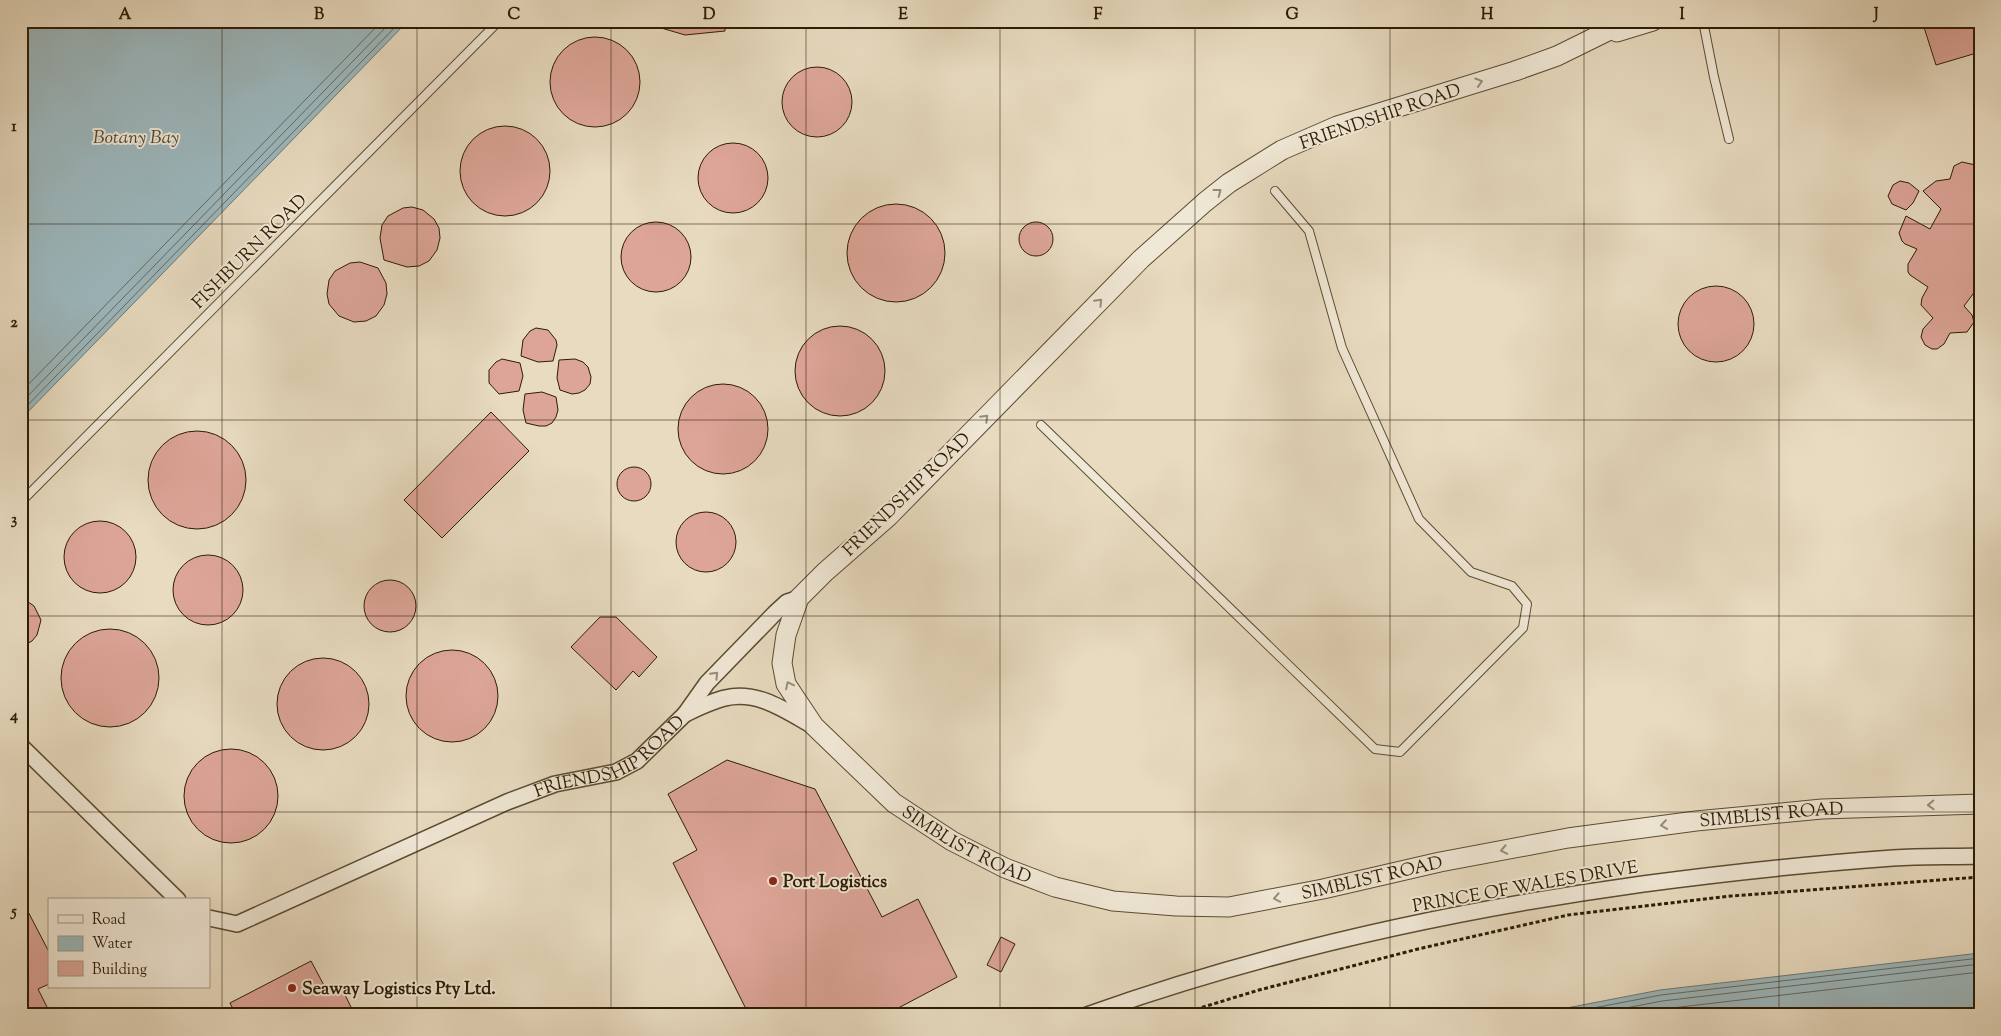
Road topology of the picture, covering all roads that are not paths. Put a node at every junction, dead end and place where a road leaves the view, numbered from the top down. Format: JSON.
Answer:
{"nodes":[{"id":1,"x":499,"y":21,"type":"edge"},
{"id":2,"x":1628,"y":21,"type":"edge"},
{"id":3,"x":1653,"y":21,"type":"edge"},
{"id":4,"x":1703,"y":21,"type":"edge"},
{"id":5,"x":1594,"y":38,"type":"junction"},
{"id":6,"x":1729,"y":139,"type":"dead end"},
{"id":7,"x":1275,"y":191,"type":"dead end"},
{"id":8,"x":1041,"y":425,"type":"dead end"},
{"id":9,"x":21,"y":502,"type":"edge"},
{"id":10,"x":799,"y":598,"type":"junction"},
{"id":11,"x":685,"y":714,"type":"junction"},
{"id":12,"x":814,"y":726,"type":"junction"},
{"id":13,"x":21,"y":746,"type":"edge"},
{"id":14,"x":1980,"y":804,"type":"edge"},
{"id":15,"x":1980,"y":856,"type":"edge"},
{"id":16,"x":176,"y":898,"type":"edge"},
{"id":17,"x":210,"y":918,"type":"edge"},
{"id":18,"x":1087,"y":1015,"type":"edge"}],
"edges":[{"from":1,"to":9,"type":"lane","name":"FISHBURN ROAD"},
{"from":2,"to":5,"type":"street","name":"FRIENDSHIP ROAD"},
{"from":3,"to":5,"type":"street","name":"FRIENDSHIP ROAD"},
{"from":4,"to":6,"type":"lane"},
{"from":10,"to":5,"type":"street","name":"FRIENDSHIP ROAD","one_way":true},
{"from":7,"to":8,"type":"lane"},
{"from":11,"to":10,"type":"street","name":"FRIENDSHIP ROAD","one_way":true},
{"from":12,"to":10,"type":"street","name":"SIMBLIST ROAD","one_way":true},
{"from":11,"to":12,"type":"street","name":"SIMBLIST ROAD"},
{"from":11,"to":17,"type":"street","name":"FRIENDSHIP ROAD"},
{"from":14,"to":12,"type":"street","name":"SIMBLIST ROAD","one_way":true},
{"from":13,"to":16,"type":"street"},
{"from":15,"to":18,"type":"street","name":"PRINCE OF WALES DRIVE"}]}
